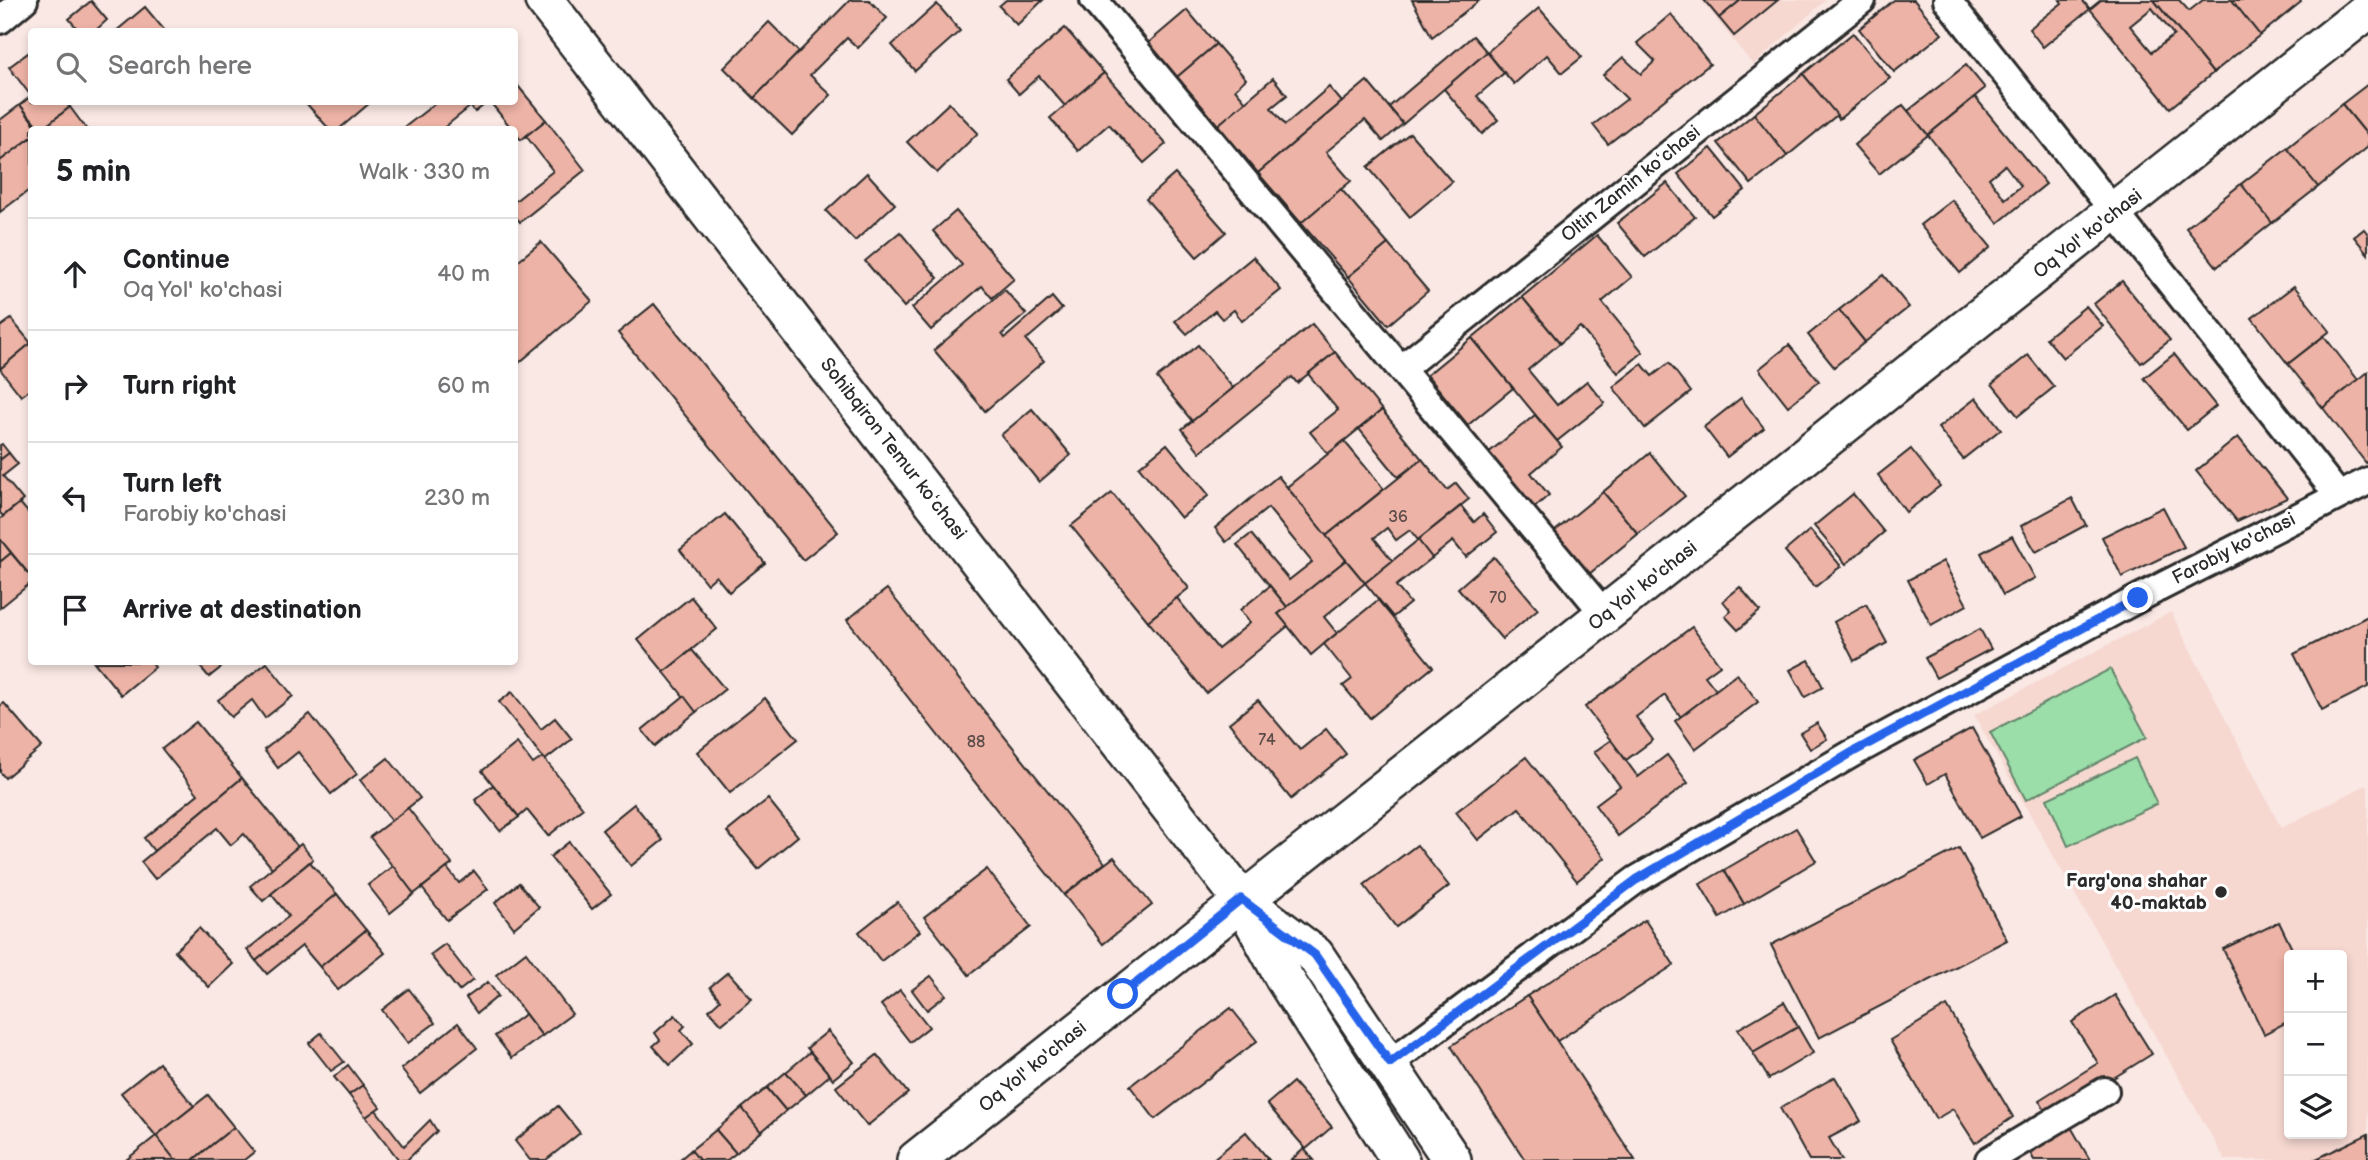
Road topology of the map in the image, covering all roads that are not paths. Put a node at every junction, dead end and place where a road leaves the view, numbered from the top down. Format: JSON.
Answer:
{"nodes":[{"id":1,"x":24,"y":0,"type":"edge"},
{"id":2,"x":544,"y":0,"type":"edge"},
{"id":3,"x":1094,"y":0,"type":"edge"},
{"id":4,"x":1862,"y":0,"type":"edge"},
{"id":5,"x":1947,"y":0,"type":"edge"},
{"id":6,"x":2368,"y":10,"type":"edge"},
{"id":7,"x":0,"y":20,"type":"edge"},
{"id":8,"x":2116,"y":212,"type":"junction"},
{"id":9,"x":1401,"y":369,"type":"junction"},
{"id":10,"x":2368,"y":481,"type":"edge"},
{"id":11,"x":2338,"y":495,"type":"junction"},
{"id":12,"x":1606,"y":616,"type":"junction"},
{"id":13,"x":1241,"y":899,"type":"junction"},
{"id":14,"x":1390,"y":1063,"type":"junction"},
{"id":15,"x":2105,"y":1091,"type":"dead end"},
{"id":16,"x":2018,"y":1152,"type":"edge"},
{"id":17,"x":916,"y":1160,"type":"edge"},
{"id":18,"x":1400,"y":1160,"type":"edge"},
{"id":19,"x":1452,"y":1160,"type":"edge"},
{"id":20,"x":1989,"y":1160,"type":"edge"}],
"edges":[{"from":1,"to":7,"type":"street"},
{"from":2,"to":13,"type":"street","name":"Sohibqiron Temur koʻchasi"},
{"from":3,"to":9,"type":"street"},
{"from":4,"to":9,"type":"street","name":"Oltin Zamin koʻchasi"},
{"from":5,"to":8,"type":"street"},
{"from":6,"to":8,"type":"street","name":"Oq Yol' ko'chasi"},
{"from":8,"to":11,"type":"street"},
{"from":8,"to":12,"type":"street","name":"Oq Yol' ko'chasi"},
{"from":9,"to":12,"type":"street"},
{"from":10,"to":11,"type":"street","name":"Farobiy ko'chasi"},
{"from":11,"to":14,"type":"street","name":"Farobiy ko'chasi"},
{"from":12,"to":13,"type":"street","name":"Oq Yol' ko'chasi"},
{"from":13,"to":14,"type":"street","name":"Sohibqiron Temur koʻchasi"},
{"from":13,"to":17,"type":"street","name":"Oq Yol' ko'chasi"},
{"from":13,"to":18,"type":"street","name":"Sohibqiron Temur koʻchasi"},
{"from":14,"to":19,"type":"street","name":"Sohibqiron Temur koʻchasi"},
{"from":15,"to":16,"type":"street"},
{"from":16,"to":20,"type":"street"}]}
